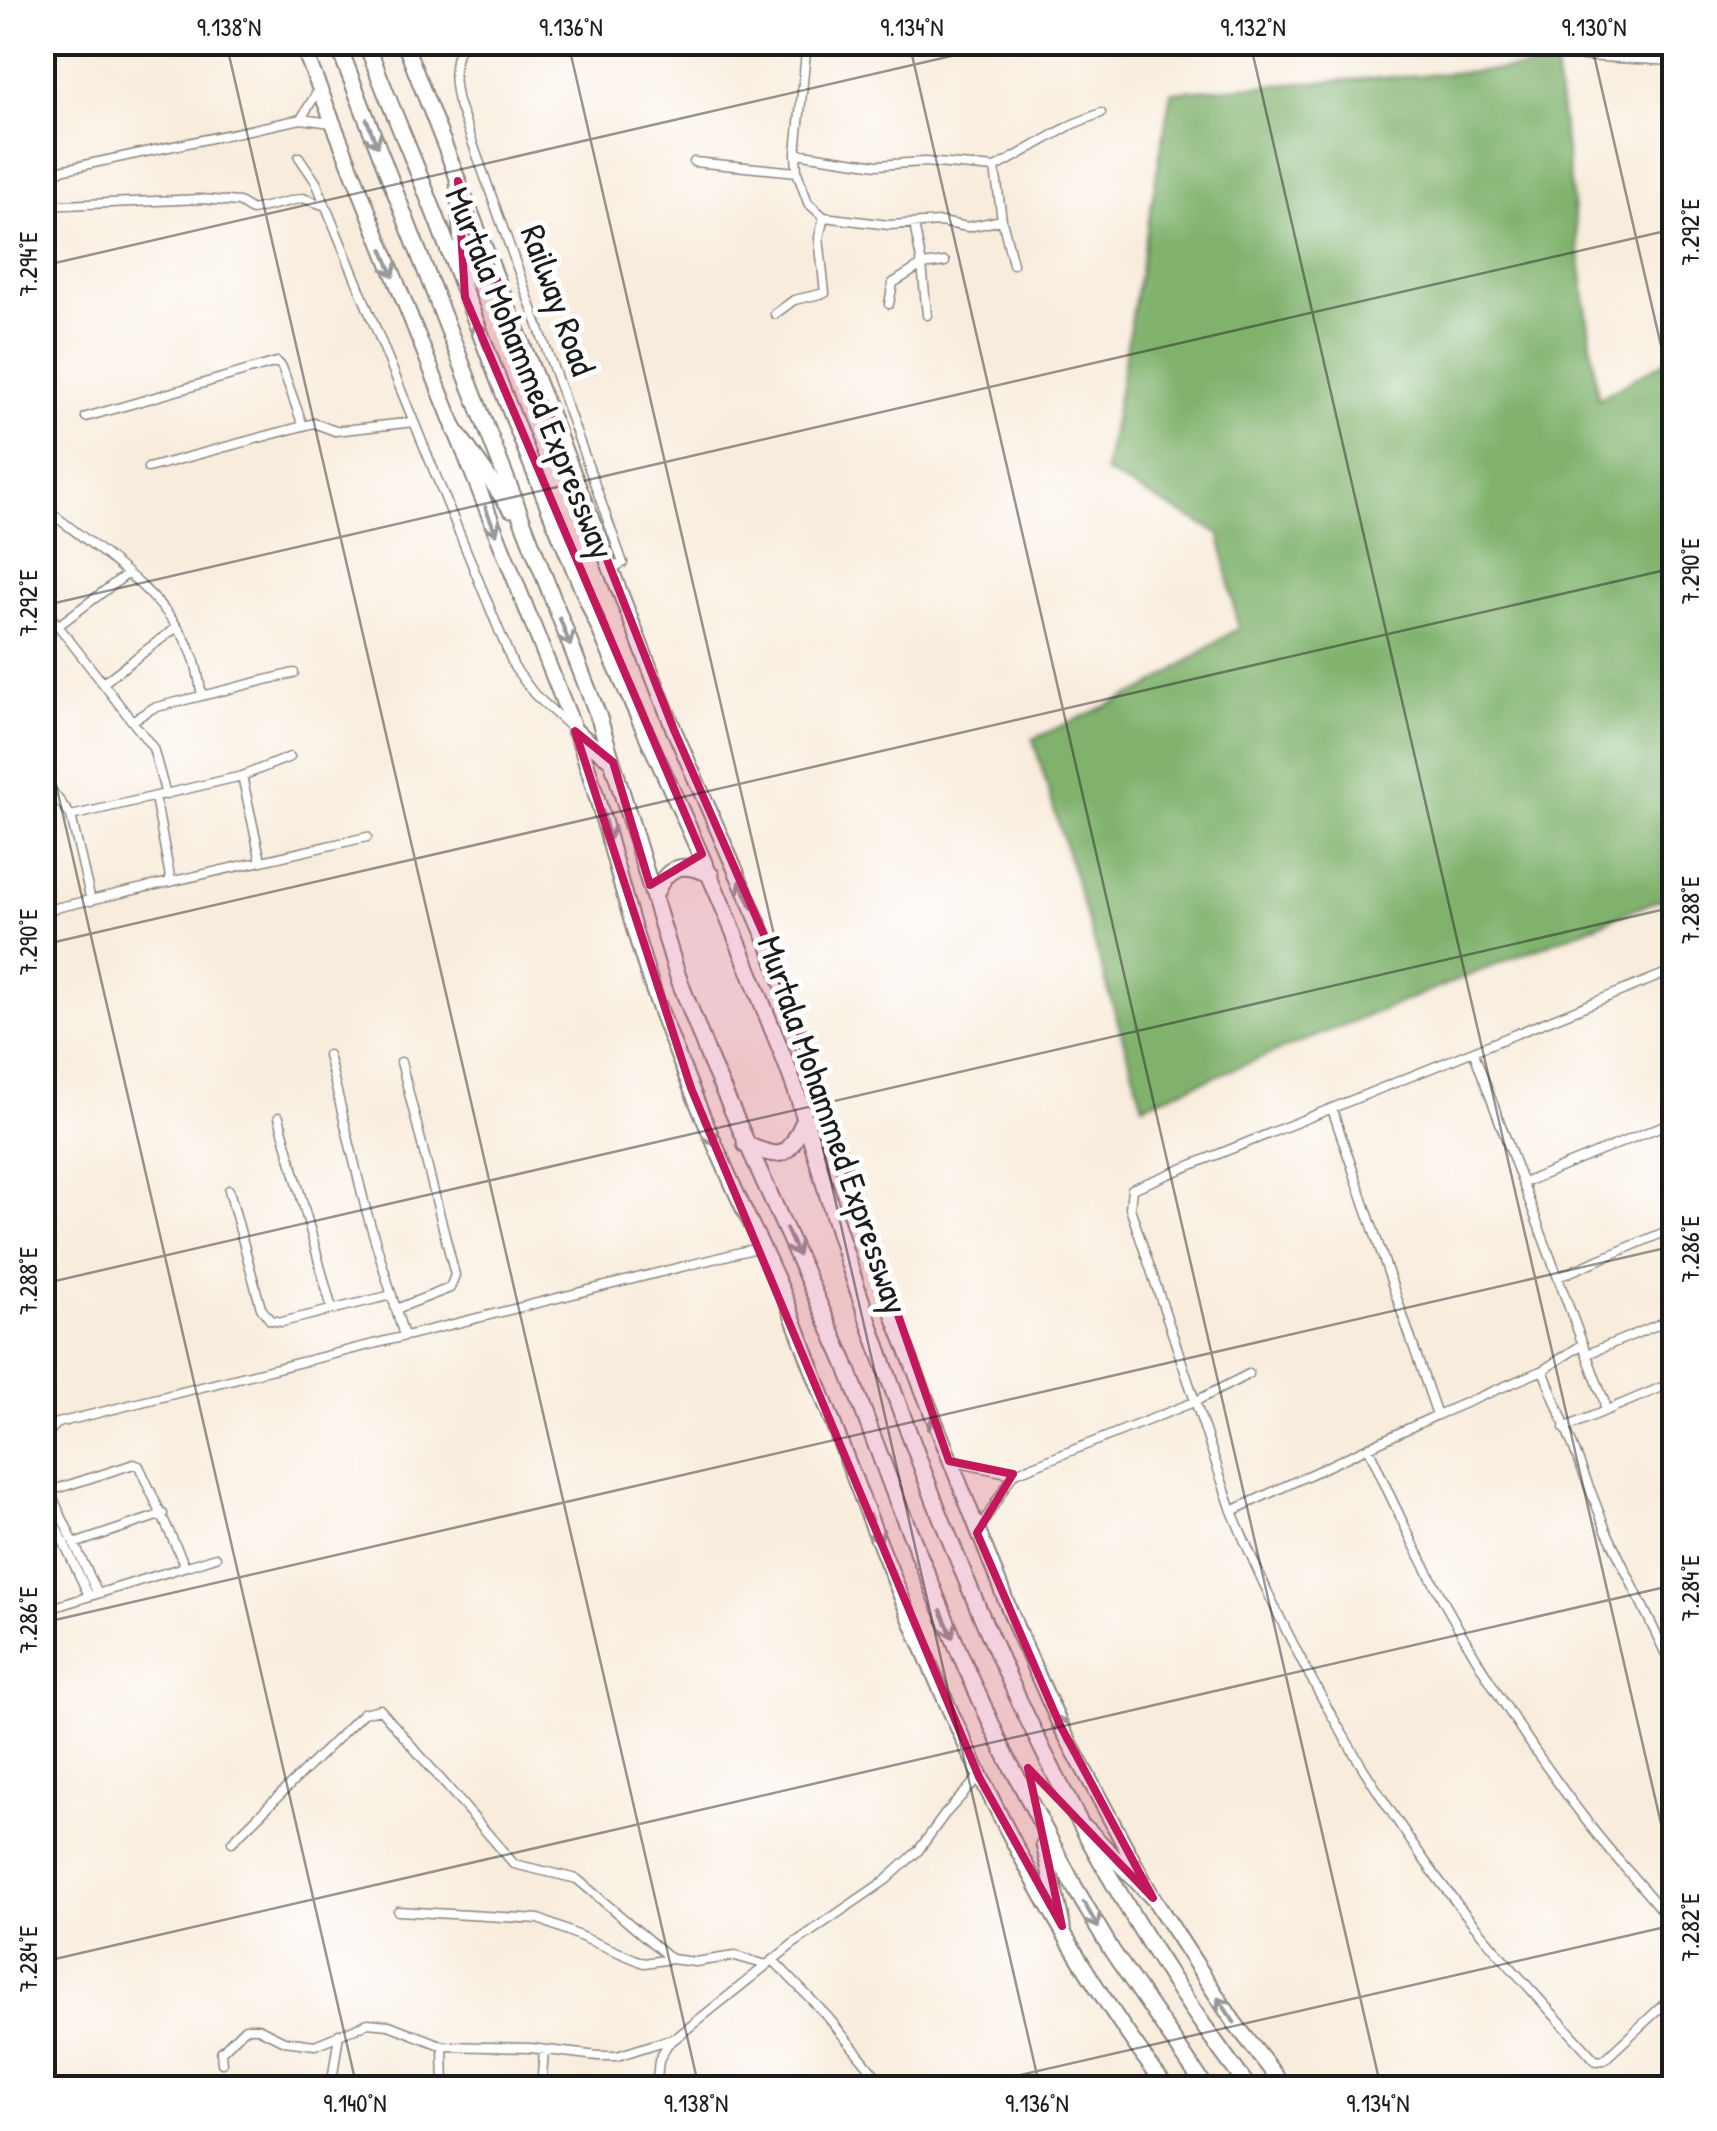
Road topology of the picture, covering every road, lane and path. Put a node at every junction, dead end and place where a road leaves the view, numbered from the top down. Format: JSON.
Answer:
{"nodes":[{"id":1,"x":301,"y":42,"type":"edge"},
{"id":2,"x":337,"y":42,"type":"edge"},
{"id":3,"x":366,"y":42,"type":"edge"},
{"id":4,"x":404,"y":42,"type":"edge"},
{"id":5,"x":464,"y":42,"type":"edge"},
{"id":6,"x":807,"y":42,"type":"edge"},
{"id":7,"x":1173,"y":42,"type":"edge"},
{"id":8,"x":1674,"y":61,"type":"edge"},
{"id":9,"x":319,"y":88,"type":"junction"},
{"id":10,"x":1101,"y":113,"type":"dead end"},
{"id":11,"x":300,"y":119,"type":"junction"},
{"id":12,"x":333,"y":123,"type":"junction"},
{"id":13,"x":796,"y":153,"type":"junction"},
{"id":14,"x":299,"y":157,"type":"dead end"},
{"id":15,"x":694,"y":162,"type":"dead end"},
{"id":16,"x":995,"y":168,"type":"junction"},
{"id":17,"x":797,"y":172,"type":"junction"},
{"id":18,"x":42,"y":174,"type":"edge"},
{"id":19,"x":458,"y":181,"type":"junction"},
{"id":20,"x":42,"y":206,"type":"edge"},
{"id":21,"x":326,"y":206,"type":"junction"},
{"id":22,"x":824,"y":217,"type":"junction"},
{"id":23,"x":1002,"y":220,"type":"junction"},
{"id":24,"x":914,"y":224,"type":"junction"},
{"id":25,"x":945,"y":262,"type":"dead end"},
{"id":26,"x":1013,"y":264,"type":"dead end"},
{"id":27,"x":922,"y":265,"type":"junction"},
{"id":28,"x":466,"y":297,"type":"junction"},
{"id":29,"x":889,"y":304,"type":"dead end"},
{"id":30,"x":775,"y":314,"type":"dead end"},
{"id":31,"x":927,"y":315,"type":"dead end"},
{"id":32,"x":86,"y":417,"type":"dead end"},
{"id":33,"x":414,"y":422,"type":"junction"},
{"id":34,"x":303,"y":426,"type":"junction"},
{"id":35,"x":455,"y":430,"type":"junction"},
{"id":36,"x":148,"y":468,"type":"dead end"},
{"id":37,"x":42,"y":506,"type":"edge"},
{"id":38,"x":526,"y":530,"type":"junction"},
{"id":39,"x":612,"y":568,"type":"junction"},
{"id":40,"x":127,"y":574,"type":"junction"},
{"id":41,"x":42,"y":605,"type":"edge"},
{"id":42,"x":59,"y":625,"type":"junction"},
{"id":43,"x":176,"y":627,"type":"junction"},
{"id":44,"x":294,"y":673,"type":"dead end"},
{"id":45,"x":103,"y":682,"type":"junction"},
{"id":46,"x":202,"y":695,"type":"junction"},
{"id":47,"x":132,"y":720,"type":"junction"},
{"id":48,"x":575,"y":731,"type":"junction"},
{"id":49,"x":290,"y":757,"type":"dead end"},
{"id":50,"x":613,"y":762,"type":"junction"},
{"id":51,"x":242,"y":776,"type":"junction"},
{"id":52,"x":42,"y":778,"type":"edge"},
{"id":53,"x":166,"y":795,"type":"junction"},
{"id":54,"x":155,"y":797,"type":"junction"},
{"id":55,"x":72,"y":816,"type":"junction"},
{"id":56,"x":367,"y":837,"type":"dead end"},
{"id":57,"x":262,"y":861,"type":"junction"},
{"id":58,"x":712,"y":876,"type":"junction"},
{"id":59,"x":171,"y":882,"type":"junction"},
{"id":60,"x":654,"y":898,"type":"junction"},
{"id":61,"x":91,"y":901,"type":"junction"},
{"id":62,"x":42,"y":911,"type":"edge"},
{"id":63,"x":1674,"y":970,"type":"edge"},
{"id":64,"x":1474,"y":1053,"type":"junction"},
{"id":65,"x":328,"y":1055,"type":"dead end"},
{"id":66,"x":401,"y":1062,"type":"dead end"},
{"id":67,"x":1332,"y":1109,"type":"junction"},
{"id":68,"x":279,"y":1117,"type":"dead end"},
{"id":69,"x":805,"y":1118,"type":"junction"},
{"id":70,"x":1674,"y":1121,"type":"edge"},
{"id":71,"x":746,"y":1144,"type":"junction"},
{"id":72,"x":1524,"y":1183,"type":"junction"},
{"id":73,"x":229,"y":1190,"type":"dead end"},
{"id":74,"x":1674,"y":1228,"type":"edge"},
{"id":75,"x":761,"y":1246,"type":"junction"},
{"id":76,"x":1558,"y":1277,"type":"junction"},
{"id":77,"x":392,"y":1295,"type":"junction"},
{"id":78,"x":332,"y":1309,"type":"junction"},
{"id":79,"x":396,"y":1309,"type":"junction"},
{"id":80,"x":1674,"y":1318,"type":"edge"},
{"id":81,"x":404,"y":1336,"type":"junction"},
{"id":82,"x":1585,"y":1349,"type":"junction"},
{"id":83,"x":1542,"y":1370,"type":"junction"},
{"id":84,"x":1249,"y":1374,"type":"dead end"},
{"id":85,"x":1674,"y":1382,"type":"edge"},
{"id":86,"x":1194,"y":1402,"type":"junction"},
{"id":87,"x":1604,"y":1410,"type":"junction"},
{"id":88,"x":1437,"y":1415,"type":"junction"},
{"id":89,"x":56,"y":1425,"type":"junction"},
{"id":90,"x":42,"y":1427,"type":"edge"},
{"id":91,"x":1564,"y":1428,"type":"junction"},
{"id":92,"x":42,"y":1438,"type":"edge"},
{"id":93,"x":1368,"y":1446,"type":"junction"},
{"id":94,"x":949,"y":1461,"type":"junction"},
{"id":95,"x":1013,"y":1474,"type":"junction"},
{"id":96,"x":42,"y":1475,"type":"edge"},
{"id":97,"x":46,"y":1493,"type":"edge"},
{"id":98,"x":1232,"y":1511,"type":"junction"},
{"id":99,"x":163,"y":1514,"type":"junction"},
{"id":100,"x":978,"y":1534,"type":"junction"},
{"id":101,"x":74,"y":1544,"type":"junction"},
{"id":102,"x":216,"y":1557,"type":"dead end"},
{"id":103,"x":185,"y":1566,"type":"junction"},
{"id":104,"x":93,"y":1594,"type":"junction"},
{"id":105,"x":42,"y":1611,"type":"edge"},
{"id":106,"x":1674,"y":1671,"type":"edge"},
{"id":107,"x":979,"y":1776,"type":"junction"},
{"id":108,"x":1072,"y":1814,"type":"junction"},
{"id":109,"x":1040,"y":1826,"type":"junction"},
{"id":110,"x":232,"y":1842,"type":"dead end"},
{"id":111,"x":1153,"y":1898,"type":"junction"},
{"id":112,"x":398,"y":1911,"type":"dead end"},
{"id":113,"x":1062,"y":1926,"type":"junction"},
{"id":114,"x":1674,"y":1926,"type":"edge"},
{"id":115,"x":671,"y":1959,"type":"junction"},
{"id":116,"x":770,"y":1963,"type":"junction"},
{"id":117,"x":1674,"y":1995,"type":"edge"},
{"id":118,"x":339,"y":2034,"type":"junction"},
{"id":119,"x":677,"y":2037,"type":"junction"},
{"id":120,"x":443,"y":2046,"type":"junction"},
{"id":121,"x":544,"y":2052,"type":"junction"},
{"id":122,"x":222,"y":2063,"type":"dead end"},
{"id":123,"x":331,"y":2088,"type":"edge"},
{"id":124,"x":444,"y":2088,"type":"edge"},
{"id":125,"x":541,"y":2088,"type":"edge"},
{"id":126,"x":656,"y":2088,"type":"edge"},
{"id":127,"x":886,"y":2088,"type":"edge"},
{"id":128,"x":1167,"y":2088,"type":"edge"},
{"id":129,"x":1206,"y":2088,"type":"edge"},
{"id":130,"x":1249,"y":2088,"type":"edge"},
{"id":131,"x":1285,"y":2088,"type":"edge"}],
"edges":[{"from":1,"to":9,"type":"highway"},
{"from":2,"to":38,"type":"highway","name":"Murtala Mohammed Expressway","one_way":true},
{"from":3,"to":28,"type":"highway","name":"Murtala Mohammed Expressway"},
{"from":4,"to":19,"type":"highway","name":"Murtala Mohammed Expressway"},
{"from":5,"to":39,"type":"street","name":"Railway Road"},
{"from":6,"to":13,"type":"street"},
{"from":7,"to":8,"type":"street"},
{"from":9,"to":11,"type":"street"},
{"from":9,"to":12,"type":"highway"},
{"from":10,"to":16,"type":"street"},
{"from":11,"to":12,"type":"street"},
{"from":11,"to":18,"type":"street"},
{"from":12,"to":35,"type":"highway","one_way":true},
{"from":13,"to":16,"type":"street"},
{"from":13,"to":17,"type":"street"},
{"from":14,"to":21,"type":"street"},
{"from":15,"to":17,"type":"street"},
{"from":16,"to":23,"type":"street"},
{"from":17,"to":22,"type":"street"},
{"from":19,"to":28,"type":"highway"},
{"from":19,"to":39,"type":"highway","name":"Murtala Mohammed Expressway"},
{"from":20,"to":21,"type":"street"},
{"from":21,"to":33,"type":"street"},
{"from":22,"to":24,"type":"street"},
{"from":22,"to":30,"type":"street"},
{"from":23,"to":24,"type":"street"},
{"from":23,"to":26,"type":"street"},
{"from":24,"to":27,"type":"street"},
{"from":25,"to":27,"type":"street"},
{"from":27,"to":29,"type":"street"},
{"from":27,"to":31,"type":"street"},
{"from":58,"to":28,"type":"highway","name":"Murtala Mohammed Expressway","one_way":true},
{"from":32,"to":34,"type":"street"},
{"from":33,"to":34,"type":"street"},
{"from":33,"to":48,"type":"street"},
{"from":34,"to":36,"type":"street"},
{"from":35,"to":38,"type":"highway"},
{"from":35,"to":48,"type":"highway","one_way":true},
{"from":37,"to":40,"type":"street"},
{"from":38,"to":50,"type":"highway","name":"Murtala Mohammed Expressway","one_way":true},
{"from":94,"to":39,"type":"highway","name":"Murtala Mohammed Expressway","one_way":true},
{"from":40,"to":42,"type":"street"},
{"from":40,"to":43,"type":"street"},
{"from":41,"to":42,"type":"street"},
{"from":42,"to":45,"type":"street"},
{"from":43,"to":45,"type":"street"},
{"from":43,"to":46,"type":"street"},
{"from":44,"to":46,"type":"street"},
{"from":45,"to":47,"type":"street"},
{"from":46,"to":47,"type":"street"},
{"from":47,"to":53,"type":"street"},
{"from":48,"to":50,"type":"highway"},
{"from":48,"to":75,"type":"highway","one_way":true},
{"from":49,"to":51,"type":"street"},
{"from":50,"to":60,"type":"highway","name":"Murtala Mohammed Expressway"},
{"from":51,"to":53,"type":"street"},
{"from":51,"to":57,"type":"street"},
{"from":52,"to":55,"type":"street"},
{"from":53,"to":54,"type":"street"},
{"from":54,"to":55,"type":"street"},
{"from":54,"to":59,"type":"street"},
{"from":55,"to":61,"type":"street"},
{"from":56,"to":57,"type":"street"},
{"from":57,"to":59,"type":"street"},
{"from":58,"to":60,"type":"highway"},
{"from":58,"to":69,"type":"highway","name":"Murtala Mohammed Expressway"},
{"from":59,"to":61,"type":"street"},
{"from":60,"to":71,"type":"highway","name":"Murtala Mohammed Expressway"},
{"from":61,"to":62,"type":"street"},
{"from":63,"to":64,"type":"street"},
{"from":64,"to":67,"type":"street"},
{"from":64,"to":72,"type":"street"},
{"from":65,"to":77,"type":"street"},
{"from":66,"to":79,"type":"street"},
{"from":67,"to":86,"type":"street"},
{"from":67,"to":88,"type":"street"},
{"from":68,"to":78,"type":"street"},
{"from":69,"to":71,"type":"highway"},
{"from":69,"to":108,"type":"highway","name":"Murtala Mohammed Expressway"},
{"from":70,"to":72,"type":"street"},
{"from":71,"to":109,"type":"highway","name":"Murtala Mohammed Expressway","one_way":true},
{"from":72,"to":76,"type":"street"},
{"from":73,"to":78,"type":"street"},
{"from":74,"to":76,"type":"street"},
{"from":75,"to":81,"type":"street"},
{"from":75,"to":107,"type":"highway","one_way":true},
{"from":76,"to":82,"type":"street"},
{"from":77,"to":78,"type":"street"},
{"from":77,"to":79,"type":"street"},
{"from":79,"to":81,"type":"street"},
{"from":80,"to":82,"type":"street"},
{"from":81,"to":89,"type":"street"},
{"from":82,"to":83,"type":"street"},
{"from":82,"to":87,"type":"street"},
{"from":83,"to":88,"type":"street"},
{"from":83,"to":91,"type":"street"},
{"from":84,"to":86,"type":"street"},
{"from":85,"to":87,"type":"street"},
{"from":86,"to":95,"type":"street"},
{"from":86,"to":98,"type":"street"},
{"from":87,"to":91,"type":"street"},
{"from":88,"to":93,"type":"street"},
{"from":89,"to":90,"type":"street"},
{"from":89,"to":92,"type":"street"},
{"from":91,"to":106,"type":"street"},
{"from":93,"to":98,"type":"street"},
{"from":93,"to":114,"type":"street"},
{"from":94,"to":95,"type":"street"},
{"from":94,"to":100,"type":"highway","name":"Murtala Mohammed Expressway"},
{"from":95,"to":100,"type":"street"},
{"from":96,"to":97,"type":"street"},
{"from":97,"to":99,"type":"street"},
{"from":97,"to":101,"type":"street"},
{"from":97,"to":104,"type":"street"},
{"from":98,"to":117,"type":"street"},
{"from":99,"to":101,"type":"street"},
{"from":99,"to":103,"type":"street"},
{"from":111,"to":100,"type":"highway","name":"Murtala Mohammed Expressway","one_way":true},
{"from":101,"to":104,"type":"street"},
{"from":102,"to":103,"type":"street"},
{"from":103,"to":104,"type":"street"},
{"from":104,"to":105,"type":"street"},
{"from":107,"to":113,"type":"highway"},
{"from":107,"to":116,"type":"street"},
{"from":108,"to":111,"type":"highway"},
{"from":108,"to":130,"type":"highway","name":"Murtala Mohammed Expressway"},
{"from":109,"to":113,"type":"highway"},
{"from":109,"to":129,"type":"highway","name":"Murtala Mohammed Expressway","one_way":true},
{"from":110,"to":115,"type":"street"},
{"from":131,"to":111,"type":"highway","name":"Murtala Mohammed Expressway","one_way":true},
{"from":112,"to":115,"type":"street"},
{"from":113,"to":128,"type":"highway"},
{"from":115,"to":116,"type":"street"},
{"from":116,"to":119,"type":"street"},
{"from":116,"to":127,"type":"street"},
{"from":118,"to":120,"type":"street"},
{"from":118,"to":122,"type":"street"},
{"from":118,"to":123,"type":"street"},
{"from":119,"to":121,"type":"street"},
{"from":119,"to":126,"type":"street"},
{"from":120,"to":121,"type":"street"},
{"from":120,"to":124,"type":"street"},
{"from":121,"to":125,"type":"street"}]}
